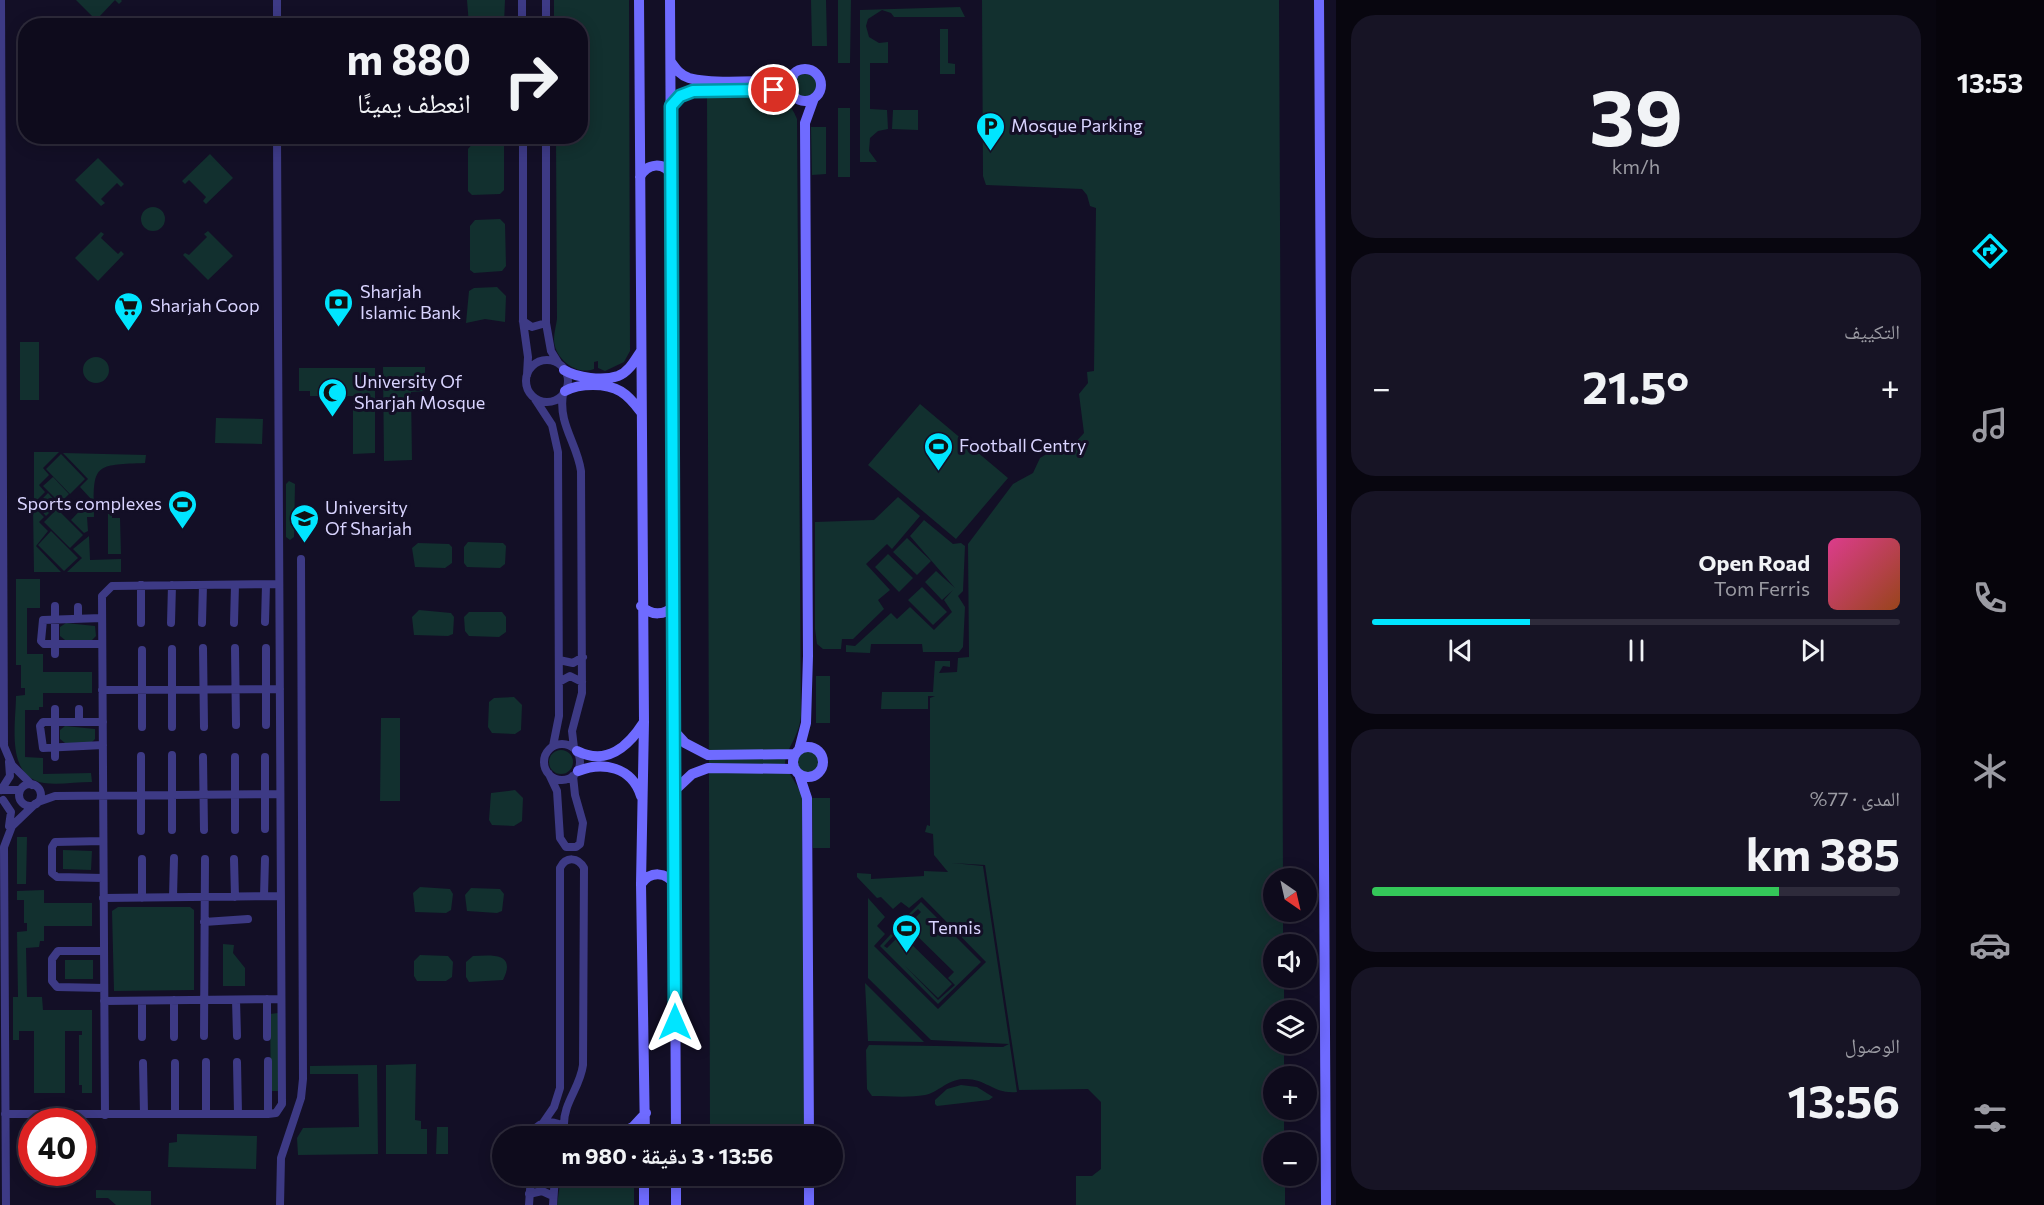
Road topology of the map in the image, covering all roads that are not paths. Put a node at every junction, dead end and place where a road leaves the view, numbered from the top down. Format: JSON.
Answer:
{"nodes":[{"id":1,"x":1,"y":0,"type":"edge"},
{"id":2,"x":276,"y":0,"type":"edge"},
{"id":3,"x":522,"y":0,"type":"edge"},
{"id":4,"x":546,"y":0,"type":"edge"},
{"id":5,"x":639,"y":0,"type":"edge"},
{"id":6,"x":670,"y":0,"type":"edge"},
{"id":7,"x":1319,"y":0,"type":"edge"},
{"id":8,"x":277,"y":18,"type":"edge"},
{"id":9,"x":522,"y":18,"type":"edge"},
{"id":10,"x":546,"y":18,"type":"edge"},
{"id":11,"x":671,"y":62,"type":"junction"},
{"id":12,"x":793,"y":76,"type":"junction"},
{"id":13,"x":722,"y":85,"type":"junction"},
{"id":14,"x":794,"y":96,"type":"junction"},
{"id":15,"x":814,"y":98,"type":"junction"},
{"id":16,"x":671,"y":106,"type":"junction"},
{"id":17,"x":805,"y":123,"type":"junction"},
{"id":18,"x":277,"y":144,"type":"edge"},
{"id":19,"x":523,"y":144,"type":"edge"},
{"id":20,"x":546,"y":144,"type":"edge"},
{"id":21,"x":672,"y":176,"type":"junction"},
{"id":22,"x":640,"y":177,"type":"junction"},
{"id":23,"x":523,"y":321,"type":"junction"},
{"id":24,"x":546,"y":323,"type":"junction"},
{"id":25,"x":641,"y":351,"type":"junction"},
{"id":26,"x":562,"y":367,"type":"junction"},
{"id":27,"x":527,"y":375,"type":"junction"},
{"id":28,"x":618,"y":376,"type":"junction"},
{"id":29,"x":588,"y":381,"type":"junction"},
{"id":30,"x":619,"y":388,"type":"junction"},
{"id":31,"x":564,"y":393,"type":"junction"},
{"id":32,"x":535,"y":399,"type":"junction"},
{"id":33,"x":641,"y":412,"type":"junction"},
{"id":34,"x":301,"y":559,"type":"dead end"},
{"id":35,"x":279,"y":584,"type":"junction"},
{"id":36,"x":141,"y":585,"type":"junction"},
{"id":37,"x":172,"y":585,"type":"junction"},
{"id":38,"x":203,"y":585,"type":"junction"},
{"id":39,"x":235,"y":585,"type":"junction"},
{"id":40,"x":266,"y":585,"type":"junction"},
{"id":41,"x":675,"y":605,"type":"junction"},
{"id":42,"x":55,"y":606,"type":"dead end"},
{"id":43,"x":641,"y":606,"type":"junction"},
{"id":44,"x":78,"y":607,"type":"dead end"},
{"id":45,"x":102,"y":618,"type":"junction"},
{"id":46,"x":78,"y":619,"type":"junction"},
{"id":47,"x":55,"y":620,"type":"junction"},
{"id":48,"x":265,"y":622,"type":"dead end"},
{"id":49,"x":141,"y":623,"type":"dead end"},
{"id":50,"x":171,"y":623,"type":"dead end"},
{"id":51,"x":202,"y":623,"type":"dead end"},
{"id":52,"x":234,"y":623,"type":"dead end"},
{"id":53,"x":55,"y":644,"type":"junction"},
{"id":54,"x":77,"y":644,"type":"junction"},
{"id":55,"x":102,"y":644,"type":"junction"},
{"id":56,"x":203,"y":648,"type":"dead end"},
{"id":57,"x":235,"y":648,"type":"dead end"},
{"id":58,"x":266,"y":648,"type":"dead end"},
{"id":59,"x":172,"y":649,"type":"dead end"},
{"id":60,"x":141,"y":650,"type":"dead end"},
{"id":61,"x":55,"y":654,"type":"dead end"},
{"id":62,"x":77,"y":655,"type":"dead end"},
{"id":63,"x":583,"y":657,"type":"junction"},
{"id":64,"x":559,"y":660,"type":"junction"},
{"id":65,"x":582,"y":681,"type":"junction"},
{"id":66,"x":559,"y":682,"type":"junction"},
{"id":67,"x":235,"y":689,"type":"junction"},
{"id":68,"x":280,"y":689,"type":"junction"},
{"id":69,"x":102,"y":690,"type":"junction"},
{"id":70,"x":142,"y":690,"type":"junction"},
{"id":71,"x":172,"y":690,"type":"junction"},
{"id":72,"x":204,"y":690,"type":"junction"},
{"id":73,"x":266,"y":690,"type":"junction"},
{"id":74,"x":55,"y":709,"type":"dead end"},
{"id":75,"x":79,"y":709,"type":"dead end"},
{"id":76,"x":55,"y":722,"type":"junction"},
{"id":77,"x":79,"y":722,"type":"junction"},
{"id":78,"x":102,"y":722,"type":"junction"},
{"id":79,"x":644,"y":722,"type":"junction"},
{"id":80,"x":806,"y":723,"type":"junction"},
{"id":81,"x":236,"y":725,"type":"dead end"},
{"id":82,"x":266,"y":725,"type":"dead end"},
{"id":83,"x":142,"y":727,"type":"dead end"},
{"id":84,"x":204,"y":727,"type":"dead end"},
{"id":85,"x":172,"y":728,"type":"dead end"},
{"id":86,"x":674,"y":731,"type":"junction"},
{"id":87,"x":103,"y":745,"type":"junction"},
{"id":88,"x":79,"y":746,"type":"junction"},
{"id":89,"x":553,"y":746,"type":"junction"},
{"id":90,"x":55,"y":748,"type":"junction"},
{"id":91,"x":575,"y":749,"type":"junction"},
{"id":92,"x":818,"y":749,"type":"junction"},
{"id":93,"x":797,"y":752,"type":"junction"},
{"id":94,"x":172,"y":755,"type":"dead end"},
{"id":95,"x":79,"y":756,"type":"dead end"},
{"id":96,"x":141,"y":756,"type":"dead end"},
{"id":97,"x":55,"y":757,"type":"dead end"},
{"id":98,"x":203,"y":757,"type":"dead end"},
{"id":99,"x":235,"y":757,"type":"dead end"},
{"id":100,"x":265,"y":757,"type":"dead end"},
{"id":101,"x":8,"y":758,"type":"junction"},
{"id":102,"x":609,"y":761,"type":"junction"},
{"id":103,"x":717,"y":761,"type":"junction"},
{"id":104,"x":797,"y":771,"type":"junction"},
{"id":105,"x":575,"y":773,"type":"junction"},
{"id":106,"x":549,"y":774,"type":"junction"},
{"id":107,"x":818,"y":774,"type":"junction"},
{"id":108,"x":22,"y":777,"type":"junction"},
{"id":109,"x":35,"y":786,"type":"junction"},
{"id":110,"x":21,"y":789,"type":"junction"},
{"id":111,"x":1,"y":790,"type":"edge"},
{"id":112,"x":675,"y":790,"type":"junction"},
{"id":113,"x":265,"y":794,"type":"junction"},
{"id":114,"x":280,"y":794,"type":"junction"},
{"id":115,"x":103,"y":795,"type":"junction"},
{"id":116,"x":141,"y":795,"type":"junction"},
{"id":117,"x":172,"y":795,"type":"junction"},
{"id":118,"x":203,"y":795,"type":"junction"},
{"id":119,"x":235,"y":795,"type":"junction"},
{"id":120,"x":55,"y":796,"type":"junction"},
{"id":121,"x":807,"y":798,"type":"junction"},
{"id":122,"x":2,"y":800,"type":"edge"},
{"id":123,"x":642,"y":801,"type":"junction"},
{"id":124,"x":22,"y":802,"type":"junction"},
{"id":125,"x":37,"y":803,"type":"junction"},
{"id":126,"x":22,"y":815,"type":"junction"},
{"id":127,"x":265,"y":829,"type":"dead end"},
{"id":128,"x":172,"y":830,"type":"dead end"},
{"id":129,"x":204,"y":830,"type":"dead end"},
{"id":130,"x":235,"y":830,"type":"dead end"},
{"id":131,"x":8,"y":831,"type":"junction"},
{"id":132,"x":141,"y":831,"type":"dead end"},
{"id":133,"x":103,"y":841,"type":"junction"},
{"id":134,"x":174,"y":858,"type":"dead end"},
{"id":135,"x":142,"y":859,"type":"dead end"},
{"id":136,"x":205,"y":859,"type":"dead end"},
{"id":137,"x":234,"y":859,"type":"dead end"},
{"id":138,"x":265,"y":859,"type":"dead end"},
{"id":139,"x":103,"y":878,"type":"junction"},
{"id":140,"x":641,"y":884,"type":"junction"},
{"id":141,"x":675,"y":885,"type":"junction"},
{"id":142,"x":264,"y":896,"type":"junction"},
{"id":143,"x":281,"y":896,"type":"junction"},
{"id":144,"x":173,"y":897,"type":"junction"},
{"id":145,"x":204,"y":897,"type":"junction"},
{"id":146,"x":235,"y":897,"type":"junction"},
{"id":147,"x":103,"y":898,"type":"junction"},
{"id":148,"x":142,"y":898,"type":"junction"},
{"id":149,"x":248,"y":919,"type":"dead end"},
{"id":150,"x":204,"y":922,"type":"junction"},
{"id":151,"x":104,"y":951,"type":"junction"},
{"id":152,"x":104,"y":988,"type":"junction"},
{"id":153,"x":267,"y":999,"type":"junction"},
{"id":154,"x":281,"y":999,"type":"junction"},
{"id":155,"x":174,"y":1000,"type":"junction"},
{"id":156,"x":204,"y":1000,"type":"junction"},
{"id":157,"x":236,"y":1000,"type":"junction"},
{"id":158,"x":104,"y":1001,"type":"junction"},
{"id":159,"x":142,"y":1001,"type":"junction"},
{"id":160,"x":204,"y":1036,"type":"dead end"},
{"id":161,"x":237,"y":1036,"type":"dead end"},
{"id":162,"x":142,"y":1037,"type":"dead end"},
{"id":163,"x":174,"y":1037,"type":"dead end"},
{"id":164,"x":267,"y":1037,"type":"dead end"},
{"id":165,"x":268,"y":1061,"type":"dead end"},
{"id":166,"x":206,"y":1062,"type":"dead end"},
{"id":167,"x":237,"y":1062,"type":"dead end"},
{"id":168,"x":143,"y":1063,"type":"dead end"},
{"id":169,"x":175,"y":1063,"type":"dead end"},
{"id":170,"x":646,"y":1112,"type":"junction"},
{"id":171,"x":5,"y":1114,"type":"junction"},
{"id":172,"x":105,"y":1114,"type":"junction"},
{"id":173,"x":144,"y":1114,"type":"junction"},
{"id":174,"x":175,"y":1114,"type":"junction"},
{"id":175,"x":206,"y":1114,"type":"junction"},
{"id":176,"x":238,"y":1114,"type":"junction"},
{"id":177,"x":268,"y":1114,"type":"junction"},
{"id":178,"x":543,"y":1123,"type":"junction"},
{"id":179,"x":539,"y":1126,"type":"edge"},
{"id":180,"x":562,"y":1126,"type":"edge"},
{"id":181,"x":567,"y":1126,"type":"edge"},
{"id":182,"x":634,"y":1126,"type":"edge"},
{"id":183,"x":645,"y":1126,"type":"edge"},
{"id":184,"x":676,"y":1126,"type":"edge"},
{"id":185,"x":809,"y":1126,"type":"edge"},
{"id":186,"x":530,"y":1186,"type":"edge"},
{"id":187,"x":554,"y":1186,"type":"edge"},
{"id":188,"x":644,"y":1186,"type":"edge"},
{"id":189,"x":676,"y":1186,"type":"edge"},
{"id":190,"x":809,"y":1186,"type":"edge"},
{"id":191,"x":529,"y":1194,"type":"junction"},
{"id":192,"x":553,"y":1196,"type":"junction"},
{"id":193,"x":6,"y":1205,"type":"edge"},
{"id":194,"x":280,"y":1205,"type":"edge"},
{"id":195,"x":529,"y":1205,"type":"edge"},
{"id":196,"x":553,"y":1205,"type":"edge"},
{"id":197,"x":644,"y":1205,"type":"edge"},
{"id":198,"x":676,"y":1205,"type":"edge"},
{"id":199,"x":809,"y":1205,"type":"edge"},
{"id":200,"x":1326,"y":1205,"type":"edge"}],
"edges":[{"from":1,"to":101,"type":"street"},
{"from":2,"to":8,"type":"street"},
{"from":3,"to":9,"type":"street"},
{"from":4,"to":10,"type":"street"},
{"from":5,"to":22,"type":"street"},
{"from":6,"to":11,"type":"street"},
{"from":7,"to":200,"type":"street"},
{"from":11,"to":13,"type":"street"},
{"from":11,"to":16,"type":"street"},
{"from":12,"to":13,"type":"street"},
{"from":12,"to":14,"type":"street"},
{"from":12,"to":15,"type":"street"},
{"from":13,"to":14,"type":"street"},
{"from":13,"to":16,"type":"street"},
{"from":14,"to":15,"type":"street"},
{"from":14,"to":17,"type":"street"},
{"from":15,"to":17,"type":"street"},
{"from":16,"to":21,"type":"street"},
{"from":17,"to":80,"type":"street"},
{"from":18,"to":35,"type":"street"},
{"from":19,"to":23,"type":"street"},
{"from":20,"to":24,"type":"street"},
{"from":21,"to":22,"type":"street"},
{"from":21,"to":41,"type":"street"},
{"from":22,"to":25,"type":"street"},
{"from":23,"to":24,"type":"street"},
{"from":23,"to":27,"type":"street"},
{"from":24,"to":26,"type":"street"},
{"from":25,"to":28,"type":"street"},
{"from":25,"to":33,"type":"street"},
{"from":26,"to":27,"type":"street"},
{"from":26,"to":29,"type":"street"},
{"from":26,"to":31,"type":"street"},
{"from":27,"to":32,"type":"street"},
{"from":28,"to":29,"type":"street"},
{"from":28,"to":30,"type":"street"},
{"from":29,"to":30,"type":"street"},
{"from":29,"to":31,"type":"street"},
{"from":30,"to":33,"type":"street"},
{"from":31,"to":32,"type":"street"},
{"from":31,"to":63,"type":"street"},
{"from":32,"to":64,"type":"street"},
{"from":33,"to":43,"type":"street"},
{"from":34,"to":194,"type":"street"},
{"from":35,"to":40,"type":"street"},
{"from":35,"to":68,"type":"street"},
{"from":36,"to":37,"type":"street"},
{"from":36,"to":45,"type":"street"},
{"from":36,"to":49,"type":"street"},
{"from":37,"to":38,"type":"street"},
{"from":37,"to":50,"type":"street"},
{"from":38,"to":39,"type":"street"},
{"from":38,"to":51,"type":"street"},
{"from":39,"to":40,"type":"street"},
{"from":39,"to":52,"type":"street"},
{"from":40,"to":48,"type":"street"},
{"from":41,"to":43,"type":"street"},
{"from":41,"to":86,"type":"street"},
{"from":42,"to":47,"type":"street"},
{"from":43,"to":79,"type":"street"},
{"from":44,"to":46,"type":"street"},
{"from":45,"to":46,"type":"street"},
{"from":45,"to":55,"type":"street"},
{"from":46,"to":47,"type":"street"},
{"from":47,"to":53,"type":"street"},
{"from":47,"to":53,"type":"street"},
{"from":53,"to":54,"type":"street"},
{"from":53,"to":61,"type":"street"},
{"from":54,"to":55,"type":"street"},
{"from":54,"to":62,"type":"street"},
{"from":55,"to":69,"type":"street"},
{"from":56,"to":72,"type":"street"},
{"from":57,"to":67,"type":"street"},
{"from":58,"to":73,"type":"street"},
{"from":59,"to":71,"type":"street"},
{"from":60,"to":70,"type":"street"},
{"from":63,"to":64,"type":"street"},
{"from":63,"to":65,"type":"street"},
{"from":64,"to":66,"type":"street"},
{"from":65,"to":66,"type":"street"},
{"from":65,"to":91,"type":"street"},
{"from":66,"to":89,"type":"street"},
{"from":67,"to":72,"type":"street"},
{"from":67,"to":73,"type":"street"},
{"from":67,"to":81,"type":"street"},
{"from":68,"to":73,"type":"street"},
{"from":68,"to":114,"type":"street"},
{"from":69,"to":70,"type":"street"},
{"from":69,"to":78,"type":"street"},
{"from":70,"to":71,"type":"street"},
{"from":70,"to":83,"type":"street"},
{"from":71,"to":72,"type":"street"},
{"from":71,"to":85,"type":"street"},
{"from":72,"to":84,"type":"street"},
{"from":73,"to":82,"type":"street"},
{"from":74,"to":76,"type":"street"},
{"from":75,"to":77,"type":"street"},
{"from":76,"to":77,"type":"street"},
{"from":76,"to":90,"type":"street"},
{"from":76,"to":90,"type":"street"},
{"from":77,"to":78,"type":"street"},
{"from":78,"to":87,"type":"street"},
{"from":79,"to":102,"type":"street"},
{"from":79,"to":123,"type":"street"},
{"from":80,"to":92,"type":"street"},
{"from":80,"to":93,"type":"street"},
{"from":86,"to":103,"type":"street"},
{"from":86,"to":112,"type":"street"},
{"from":87,"to":88,"type":"street"},
{"from":87,"to":115,"type":"street"},
{"from":88,"to":90,"type":"street"},
{"from":88,"to":95,"type":"street"},
{"from":89,"to":91,"type":"street"},
{"from":89,"to":106,"type":"street"},
{"from":90,"to":97,"type":"street"},
{"from":91,"to":102,"type":"street"},
{"from":91,"to":105,"type":"street"},
{"from":92,"to":93,"type":"street"},
{"from":92,"to":107,"type":"street"},
{"from":93,"to":103,"type":"street"},
{"from":93,"to":104,"type":"street"},
{"from":94,"to":117,"type":"street"},
{"from":96,"to":116,"type":"street"},
{"from":98,"to":118,"type":"street"},
{"from":99,"to":119,"type":"street"},
{"from":100,"to":113,"type":"street"},
{"from":101,"to":108,"type":"street"},
{"from":101,"to":111,"type":"street"},
{"from":102,"to":105,"type":"street"},
{"from":102,"to":123,"type":"street"},
{"from":103,"to":104,"type":"street"},
{"from":103,"to":112,"type":"street"},
{"from":104,"to":107,"type":"street"},
{"from":104,"to":121,"type":"street"},
{"from":105,"to":106,"type":"street"},
{"from":105,"to":106,"type":"street"},
{"from":107,"to":121,"type":"street"},
{"from":108,"to":109,"type":"street"},
{"from":108,"to":110,"type":"street"},
{"from":109,"to":110,"type":"street"},
{"from":109,"to":120,"type":"street"},
{"from":109,"to":125,"type":"street"},
{"from":110,"to":111,"type":"street"},
{"from":110,"to":124,"type":"street"},
{"from":112,"to":141,"type":"street"},
{"from":113,"to":114,"type":"street"},
{"from":113,"to":119,"type":"street"},
{"from":113,"to":127,"type":"street"},
{"from":114,"to":143,"type":"street"},
{"from":115,"to":116,"type":"street"},
{"from":115,"to":120,"type":"street"},
{"from":115,"to":133,"type":"street"},
{"from":116,"to":117,"type":"street"},
{"from":116,"to":132,"type":"street"},
{"from":117,"to":118,"type":"street"},
{"from":117,"to":128,"type":"street"},
{"from":118,"to":119,"type":"street"},
{"from":118,"to":129,"type":"street"},
{"from":119,"to":130,"type":"street"},
{"from":120,"to":125,"type":"street"},
{"from":121,"to":185,"type":"street"},
{"from":122,"to":124,"type":"street"},
{"from":122,"to":131,"type":"street"},
{"from":123,"to":140,"type":"street"},
{"from":124,"to":125,"type":"street"},
{"from":124,"to":126,"type":"street"},
{"from":125,"to":126,"type":"street"},
{"from":126,"to":131,"type":"street"},
{"from":131,"to":171,"type":"street"},
{"from":133,"to":139,"type":"street"},
{"from":133,"to":139,"type":"street"},
{"from":134,"to":144,"type":"street"},
{"from":135,"to":148,"type":"street"},
{"from":136,"to":145,"type":"street"},
{"from":137,"to":146,"type":"street"},
{"from":138,"to":142,"type":"street"},
{"from":139,"to":147,"type":"street"},
{"from":140,"to":141,"type":"street"},
{"from":140,"to":170,"type":"street"},
{"from":141,"to":184,"type":"street"},
{"from":142,"to":143,"type":"street"},
{"from":142,"to":146,"type":"street"},
{"from":143,"to":154,"type":"street"},
{"from":144,"to":145,"type":"street"},
{"from":144,"to":148,"type":"street"},
{"from":145,"to":146,"type":"street"},
{"from":145,"to":150,"type":"street"},
{"from":147,"to":148,"type":"street"},
{"from":147,"to":151,"type":"street"},
{"from":149,"to":150,"type":"street"},
{"from":150,"to":156,"type":"street"},
{"from":151,"to":152,"type":"street"},
{"from":151,"to":152,"type":"street"},
{"from":152,"to":158,"type":"street"},
{"from":153,"to":154,"type":"street"},
{"from":153,"to":157,"type":"street"},
{"from":153,"to":164,"type":"street"},
{"from":154,"to":177,"type":"street"},
{"from":155,"to":156,"type":"street"},
{"from":155,"to":159,"type":"street"},
{"from":155,"to":163,"type":"street"},
{"from":156,"to":157,"type":"street"},
{"from":156,"to":160,"type":"street"},
{"from":157,"to":161,"type":"street"},
{"from":158,"to":159,"type":"street"},
{"from":158,"to":172,"type":"street"},
{"from":159,"to":162,"type":"street"},
{"from":165,"to":177,"type":"street"},
{"from":166,"to":175,"type":"street"},
{"from":167,"to":176,"type":"street"},
{"from":168,"to":173,"type":"street"},
{"from":169,"to":174,"type":"street"},
{"from":170,"to":182,"type":"street"},
{"from":170,"to":183,"type":"street"},
{"from":171,"to":172,"type":"street"},
{"from":171,"to":193,"type":"street"},
{"from":172,"to":173,"type":"street"},
{"from":173,"to":174,"type":"street"},
{"from":174,"to":175,"type":"street"},
{"from":175,"to":176,"type":"street"},
{"from":176,"to":177,"type":"street"},
{"from":178,"to":179,"type":"street"},
{"from":178,"to":180,"type":"street"},
{"from":178,"to":181,"type":"street"},
{"from":186,"to":191,"type":"street"},
{"from":187,"to":192,"type":"street"},
{"from":188,"to":197,"type":"street"},
{"from":189,"to":198,"type":"street"},
{"from":190,"to":199,"type":"street"},
{"from":191,"to":192,"type":"street"},
{"from":191,"to":195,"type":"street"},
{"from":192,"to":196,"type":"street"}]}
